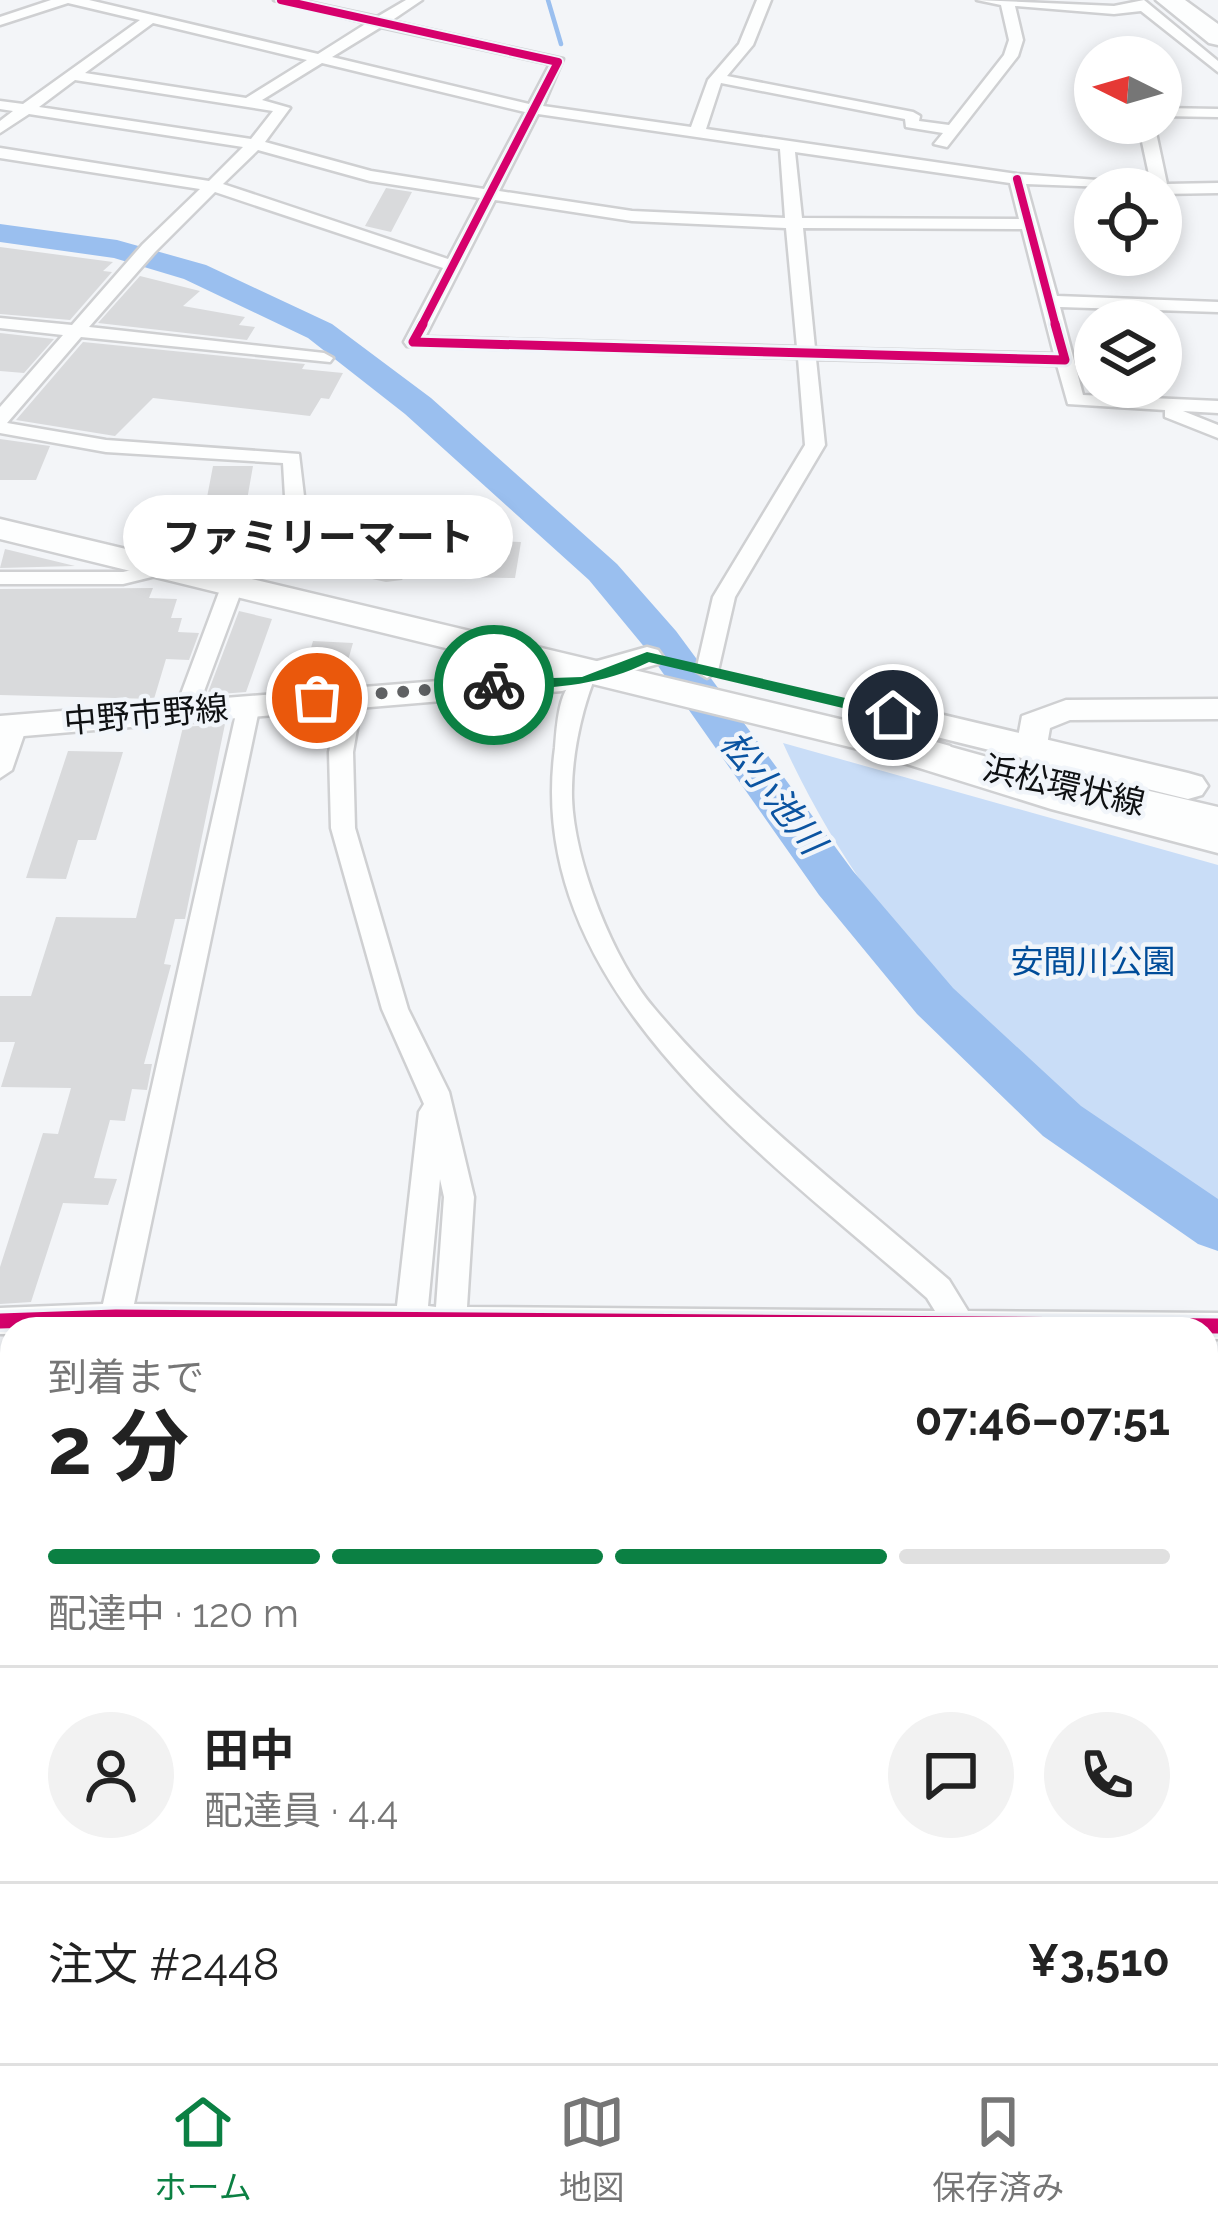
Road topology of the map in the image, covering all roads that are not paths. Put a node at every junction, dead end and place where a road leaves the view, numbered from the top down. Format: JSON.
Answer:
{"nodes":[{"id":1,"x":68,"y":0,"type":"edge"},
{"id":2,"x":281,"y":0,"type":"edge"},
{"id":3,"x":415,"y":0,"type":"edge"},
{"id":4,"x":764,"y":0,"type":"edge"},
{"id":5,"x":984,"y":0,"type":"edge"},
{"id":6,"x":1007,"y":0,"type":"edge"},
{"id":7,"x":1150,"y":2,"type":"edge"},
{"id":8,"x":150,"y":19,"type":"junction"},
{"id":9,"x":0,"y":22,"type":"edge"},
{"id":10,"x":378,"y":22,"type":"junction"},
{"id":11,"x":1217,"y":37,"type":"edge"},
{"id":12,"x":319,"y":58,"type":"junction"},
{"id":13,"x":1218,"y":68,"type":"edge"},
{"id":14,"x":68,"y":75,"type":"junction"},
{"id":15,"x":717,"y":78,"type":"junction"},
{"id":16,"x":249,"y":102,"type":"junction"},
{"id":17,"x":0,"y":104,"type":"edge"},
{"id":18,"x":27,"y":108,"type":"junction"},
{"id":19,"x":533,"y":110,"type":"junction"},
{"id":20,"x":1182,"y":112,"type":"edge"},
{"id":21,"x":1218,"y":113,"type":"edge"},
{"id":22,"x":0,"y":128,"type":"edge"},
{"id":23,"x":951,"y":130,"type":"junction"},
{"id":24,"x":697,"y":133,"type":"junction"},
{"id":25,"x":255,"y":144,"type":"junction"},
{"id":26,"x":787,"y":146,"type":"junction"},
{"id":27,"x":0,"y":153,"type":"edge"},
{"id":28,"x":938,"y":166,"type":"junction"},
{"id":29,"x":1017,"y":179,"type":"junction"},
{"id":30,"x":1074,"y":183,"type":"edge"},
{"id":31,"x":212,"y":186,"type":"junction"},
{"id":32,"x":1218,"y":188,"type":"edge"},
{"id":33,"x":1182,"y":189,"type":"edge"},
{"id":34,"x":492,"y":194,"type":"junction"},
{"id":35,"x":794,"y":223,"type":"junction"},
{"id":36,"x":1029,"y":224,"type":"junction"},
{"id":37,"x":453,"y":266,"type":"junction"},
{"id":38,"x":1051,"y":301,"type":"junction"},
{"id":39,"x":1218,"y":307,"type":"edge"},
{"id":40,"x":0,"y":323,"type":"edge"},
{"id":41,"x":77,"y":330,"type":"junction"},
{"id":42,"x":807,"y":355,"type":"junction"},
{"id":43,"x":324,"y":358,"type":"dead end"},
{"id":44,"x":1065,"y":360,"type":"junction"},
{"id":45,"x":1074,"y":396,"type":"edge"},
{"id":46,"x":1182,"y":407,"type":"edge"},
{"id":47,"x":1218,"y":407,"type":"edge"},
{"id":48,"x":1164,"y":408,"type":"edge"},
{"id":49,"x":0,"y":423,"type":"edge"},
{"id":50,"x":1218,"y":432,"type":"edge"},
{"id":51,"x":0,"y":505,"type":"edge"},
{"id":52,"x":0,"y":529,"type":"edge"},
{"id":53,"x":165,"y":568,"type":"junction"},
{"id":54,"x":270,"y":568,"type":"junction"},
{"id":55,"x":0,"y":578,"type":"edge"},
{"id":56,"x":233,"y":584,"type":"junction"},
{"id":57,"x":647,"y":657,"type":"junction"},
{"id":58,"x":693,"y":677,"type":"junction"},
{"id":59,"x":596,"y":678,"type":"junction"},
{"id":60,"x":352,"y":695,"type":"junction"},
{"id":61,"x":249,"y":705,"type":"junction"},
{"id":62,"x":1218,"y":709,"type":"edge"},
{"id":63,"x":186,"y":710,"type":"junction"},
{"id":64,"x":8,"y":726,"type":"edge"},
{"id":65,"x":898,"y":746,"type":"junction"},
{"id":66,"x":1033,"y":748,"type":"junction"},
{"id":67,"x":0,"y":770,"type":"edge"},
{"id":68,"x":1218,"y":794,"type":"edge"},
{"id":69,"x":1218,"y":820,"type":"edge"},
{"id":70,"x":1218,"y":837,"type":"edge"},
{"id":71,"x":435,"y":1092,"type":"junction"},
{"id":72,"x":115,"y":1317,"type":"edge"},
{"id":73,"x":411,"y":1317,"type":"edge"},
{"id":74,"x":452,"y":1317,"type":"edge"},
{"id":75,"x":956,"y":1317,"type":"edge"}],
"edges":[{"from":1,"to":8,"type":"street"},
{"from":1,"to":9,"type":"street"},
{"from":2,"to":10,"type":"street"},
{"from":3,"to":10,"type":"street"},
{"from":4,"to":15,"type":"street"},
{"from":5,"to":6,"type":"street"},
{"from":6,"to":7,"type":"street"},
{"from":6,"to":23,"type":"street"},
{"from":7,"to":11,"type":"highway"},
{"from":7,"to":13,"type":"street"},
{"from":8,"to":12,"type":"street"},
{"from":8,"to":14,"type":"street"},
{"from":10,"to":12,"type":"street"},
{"from":10,"to":19,"type":"street"},
{"from":12,"to":16,"type":"street"},
{"from":12,"to":19,"type":"street"},
{"from":14,"to":16,"type":"street"},
{"from":14,"to":18,"type":"street"},
{"from":15,"to":23,"type":"street"},
{"from":15,"to":24,"type":"street"},
{"from":16,"to":25,"type":"street"},
{"from":17,"to":18,"type":"street"},
{"from":18,"to":22,"type":"street"},
{"from":18,"to":25,"type":"street"},
{"from":19,"to":24,"type":"street"},
{"from":19,"to":34,"type":"street"},
{"from":20,"to":21,"type":"street"},
{"from":23,"to":28,"type":"street"},
{"from":24,"to":26,"type":"street"},
{"from":25,"to":31,"type":"street"},
{"from":25,"to":34,"type":"street"},
{"from":26,"to":28,"type":"street"},
{"from":26,"to":35,"type":"street"},
{"from":27,"to":31,"type":"street"},
{"from":28,"to":29,"type":"street"},
{"from":29,"to":30,"type":"street"},
{"from":29,"to":36,"type":"street"},
{"from":31,"to":37,"type":"street"},
{"from":31,"to":41,"type":"street"},
{"from":32,"to":33,"type":"street"},
{"from":34,"to":35,"type":"street"},
{"from":34,"to":37,"type":"street"},
{"from":35,"to":36,"type":"street"},
{"from":35,"to":42,"type":"street"},
{"from":36,"to":38,"type":"street"},
{"from":37,"to":42,"type":"street"},
{"from":38,"to":39,"type":"street"},
{"from":38,"to":44,"type":"street"},
{"from":40,"to":41,"type":"street"},
{"from":41,"to":43,"type":"street"},
{"from":41,"to":49,"type":"street"},
{"from":42,"to":44,"type":"street"},
{"from":42,"to":58,"type":"street"},
{"from":44,"to":45,"type":"street"},
{"from":46,"to":47,"type":"street"},
{"from":48,"to":50,"type":"street"},
{"from":49,"to":54,"type":"street"},
{"from":51,"to":54,"type":"main road","name":"浜松環状線"},
{"from":52,"to":53,"type":"main road","name":"浜松環状線"},
{"from":53,"to":55,"type":"street"},
{"from":53,"to":56,"type":"main road","name":"浜松環状線"},
{"from":54,"to":57,"type":"main road","name":"浜松環状線"},
{"from":56,"to":59,"type":"main road","name":"浜松環状線"},
{"from":56,"to":63,"type":"street"},
{"from":57,"to":58,"type":"main road","name":"浜松環状線"},
{"from":57,"to":59,"type":"main road","name":"中野市野線"},
{"from":58,"to":59,"type":"main road","name":"浜松環状線"},
{"from":58,"to":65,"type":"main road","name":"浜松環状線"},
{"from":58,"to":66,"type":"main road","name":"浜松環状線"},
{"from":59,"to":60,"type":"main road","name":"中野市野線"},
{"from":59,"to":75,"type":"street"},
{"from":60,"to":61,"type":"main road","name":"中野市野線"},
{"from":60,"to":71,"type":"street"},
{"from":61,"to":63,"type":"main road","name":"中野市野線"},
{"from":61,"to":72,"type":"street"},
{"from":62,"to":66,"type":"main road"},
{"from":63,"to":64,"type":"main road","name":"中野市野線"},
{"from":64,"to":67,"type":"street"},
{"from":65,"to":69,"type":"main road","name":"浜松環状線"},
{"from":65,"to":70,"type":"highway"},
{"from":66,"to":68,"type":"main road","name":"浜松環状線"},
{"from":71,"to":73,"type":"street"},
{"from":71,"to":74,"type":"street"}]}
